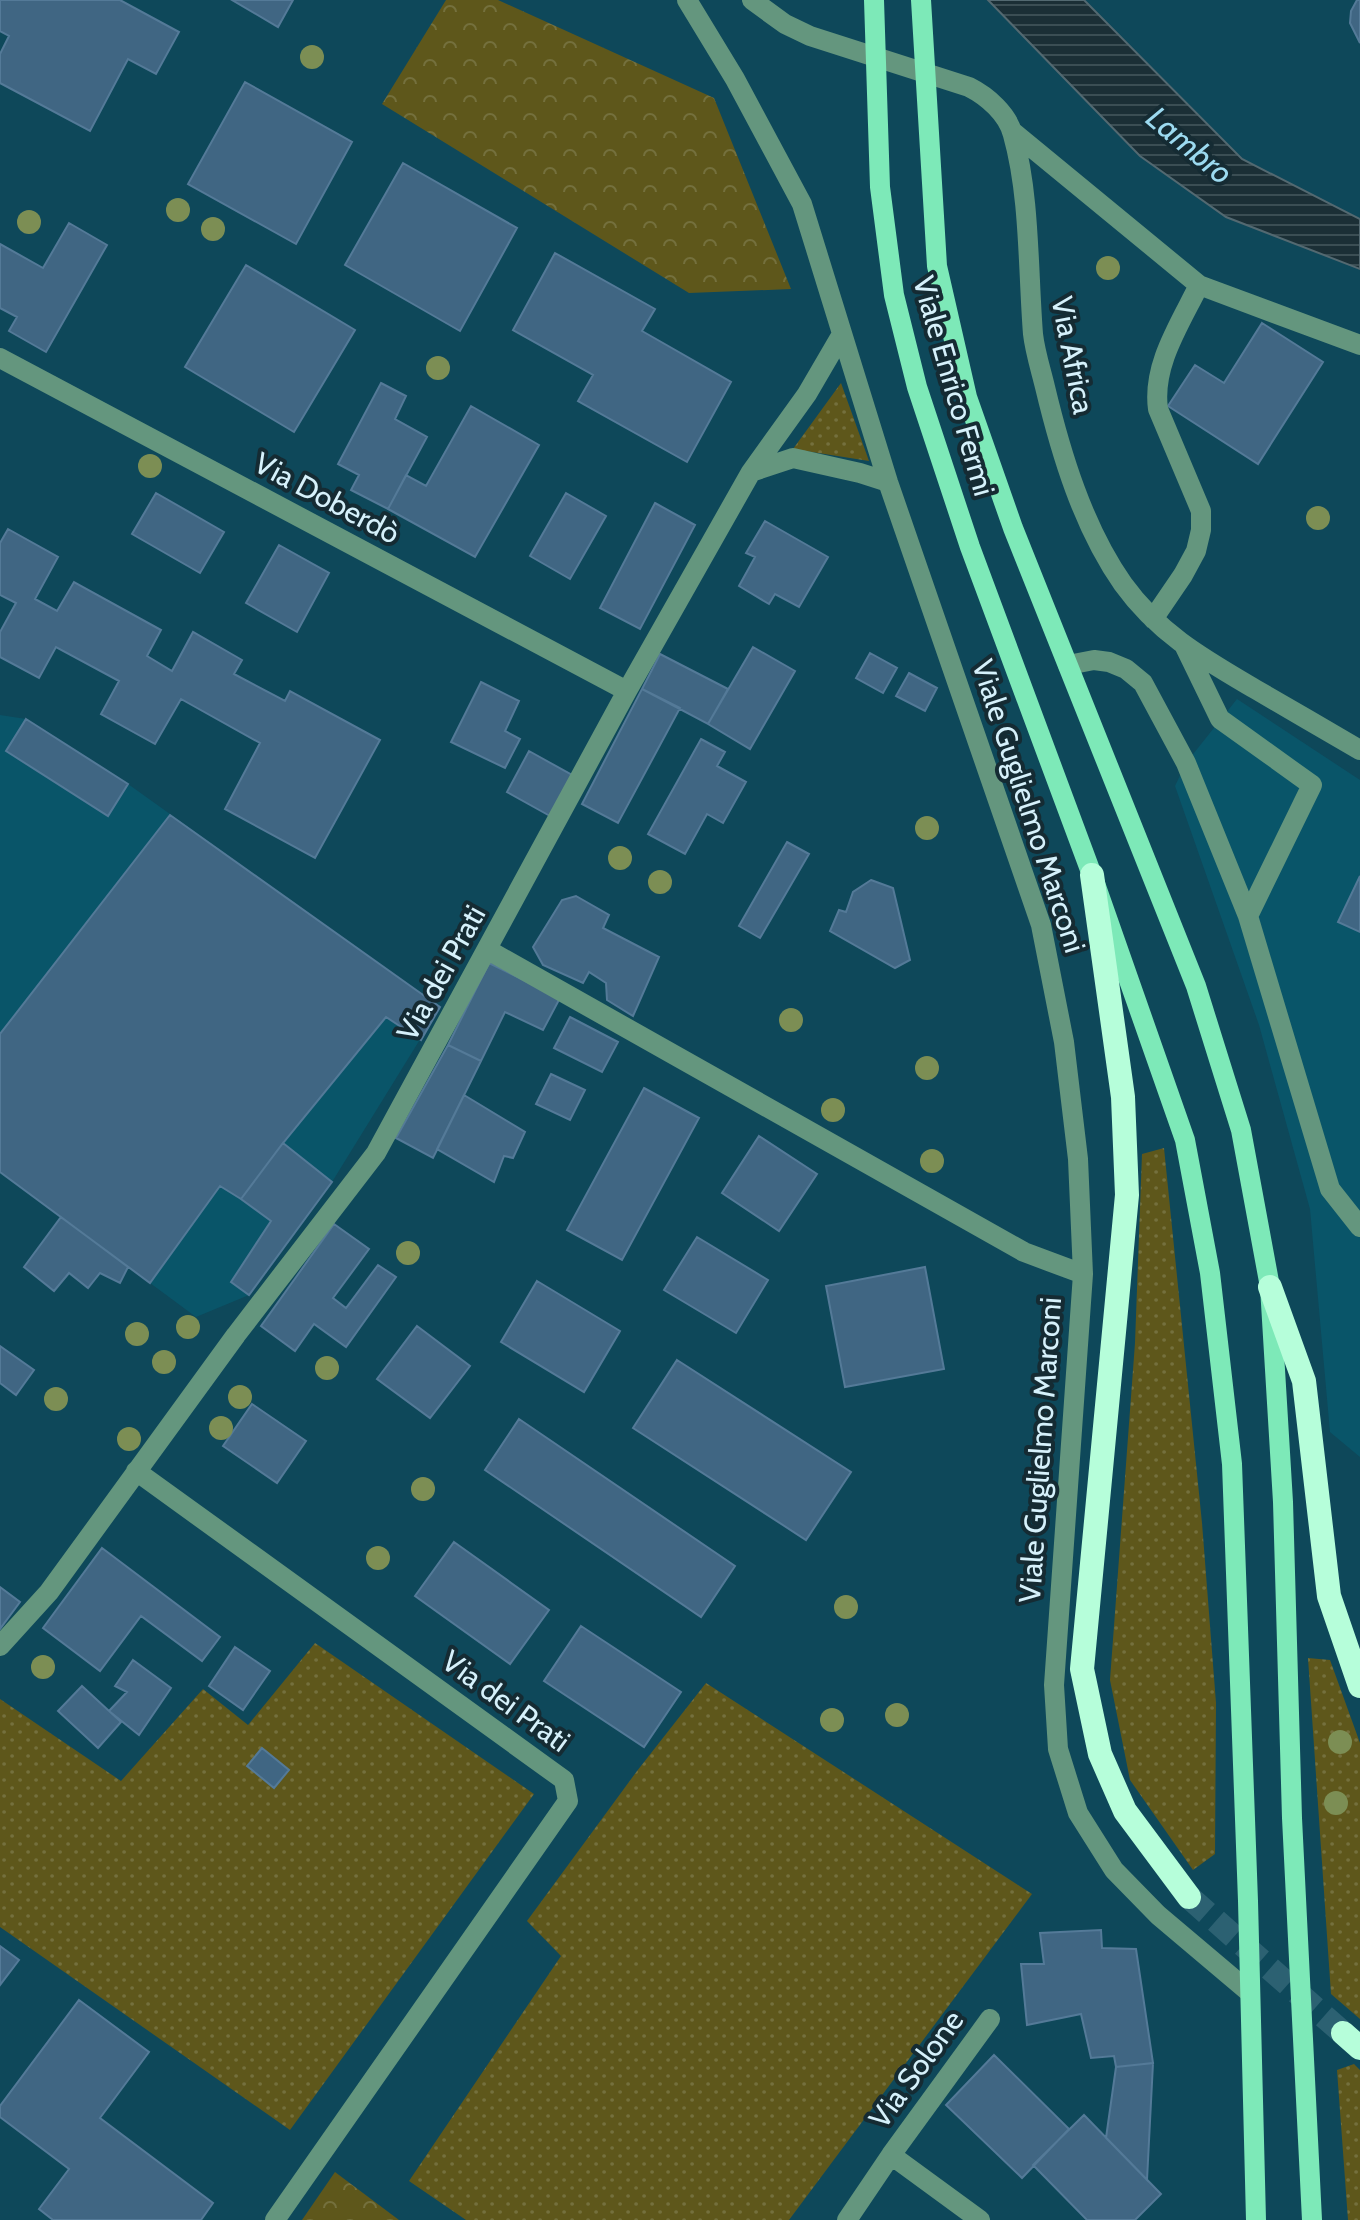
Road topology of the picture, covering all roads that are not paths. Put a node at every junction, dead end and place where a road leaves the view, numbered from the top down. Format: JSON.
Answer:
{"nodes":[{"id":1,"x":687,"y":0,"type":"edge"},
{"id":2,"x":752,"y":0,"type":"edge"},
{"id":3,"x":874,"y":0,"type":"edge"},
{"id":4,"x":921,"y":0,"type":"edge"},
{"id":5,"x":1013,"y":132,"type":"junction"},
{"id":6,"x":1199,"y":285,"type":"junction"},
{"id":7,"x":842,"y":334,"type":"junction"},
{"id":8,"x":1360,"y":345,"type":"edge"},
{"id":9,"x":0,"y":358,"type":"edge"},
{"id":10,"x":751,"y":472,"type":"junction"},
{"id":11,"x":888,"y":482,"type":"junction"},
{"id":12,"x":970,"y":547,"type":"joint"},
{"id":13,"x":1153,"y":619,"type":"junction"},
{"id":14,"x":1185,"y":647,"type":"junction"},
{"id":15,"x":1068,"y":665,"type":"junction"},
{"id":16,"x":627,"y":691,"type":"junction"},
{"id":17,"x":1360,"y":750,"type":"edge"},
{"id":18,"x":1092,"y":875,"type":"junction"},
{"id":19,"x":1248,"y":916,"type":"junction"},
{"id":20,"x":488,"y":950,"type":"junction"},
{"id":21,"x":1360,"y":1227,"type":"edge"},
{"id":22,"x":1083,"y":1274,"type":"junction"},
{"id":23,"x":1270,"y":1287,"type":"junction"},
{"id":24,"x":136,"y":1471,"type":"junction"},
{"id":25,"x":0,"y":1646,"type":"edge"},
{"id":26,"x":1360,"y":1686,"type":"edge"},
{"id":27,"x":1189,"y":1897,"type":"tunnel mouth"},
{"id":28,"x":1248,"y":1991,"type":"junction"},
{"id":29,"x":990,"y":2019,"type":"dead end"},
{"id":30,"x":891,"y":2155,"type":"junction"},
{"id":31,"x":275,"y":2220,"type":"edge"},
{"id":32,"x":847,"y":2220,"type":"edge"},
{"id":33,"x":980,"y":2220,"type":"edge"},
{"id":34,"x":1256,"y":2220,"type":"edge"},
{"id":35,"x":1312,"y":2220,"type":"edge"}],
"edges":[{"from":1,"to":7,"type":"street","name":"Viale Guglielmo Marconi"},
{"from":2,"to":5,"type":"street","name":"Via Africa"},
{"from":3,"to":12,"type":"main road","name":"Viale Enrico Fermi"},
{"from":4,"to":15,"type":"main road","name":"Viale Enrico Fermi"},
{"from":5,"to":6,"type":"street"},
{"from":5,"to":13,"type":"street","name":"Via Africa"},
{"from":6,"to":8,"type":"street"},
{"from":6,"to":13,"type":"street"},
{"from":7,"to":10,"type":"street","name":"Via dei Prati"},
{"from":7,"to":11,"type":"street","name":"Viale Guglielmo Marconi"},
{"from":9,"to":16,"type":"street","name":"Via Doberdò"},
{"from":10,"to":11,"type":"street"},
{"from":10,"to":16,"type":"street","name":"Via dei Prati"},
{"from":11,"to":22,"type":"street","name":"Viale Guglielmo Marconi"},
{"from":12,"to":18,"type":"main road","name":"Viale Guglielmo Marconi"},
{"from":13,"to":14,"type":"street","name":"Via Africa"},
{"from":14,"to":17,"type":"street","name":"Via Africa"},
{"from":14,"to":19,"type":"street"},
{"from":15,"to":19,"type":"street"},
{"from":15,"to":23,"type":"main road"},
{"from":16,"to":20,"type":"street","name":"Via dei Prati"},
{"from":18,"to":27,"type":"highway"},
{"from":18,"to":28,"type":"main road","name":"Viale Guglielmo Marconi"},
{"from":19,"to":21,"type":"street"},
{"from":20,"to":22,"type":"street"},
{"from":20,"to":24,"type":"street","name":"Via dei Prati"},
{"from":22,"to":28,"type":"street","name":"Viale Guglielmo Marconi"},
{"from":23,"to":26,"type":"highway"},
{"from":23,"to":35,"type":"main road"},
{"from":24,"to":25,"type":"street","name":"Via dei Prati"},
{"from":24,"to":31,"type":"street","name":"Via dei Prati"},
{"from":28,"to":34,"type":"main road","name":"Viale Guglielmo Marconi"},
{"from":29,"to":30,"type":"street","name":"Via Solone"},
{"from":30,"to":32,"type":"street","name":"Via Solone"},
{"from":30,"to":33,"type":"street","name":"Via Solone"}]}
